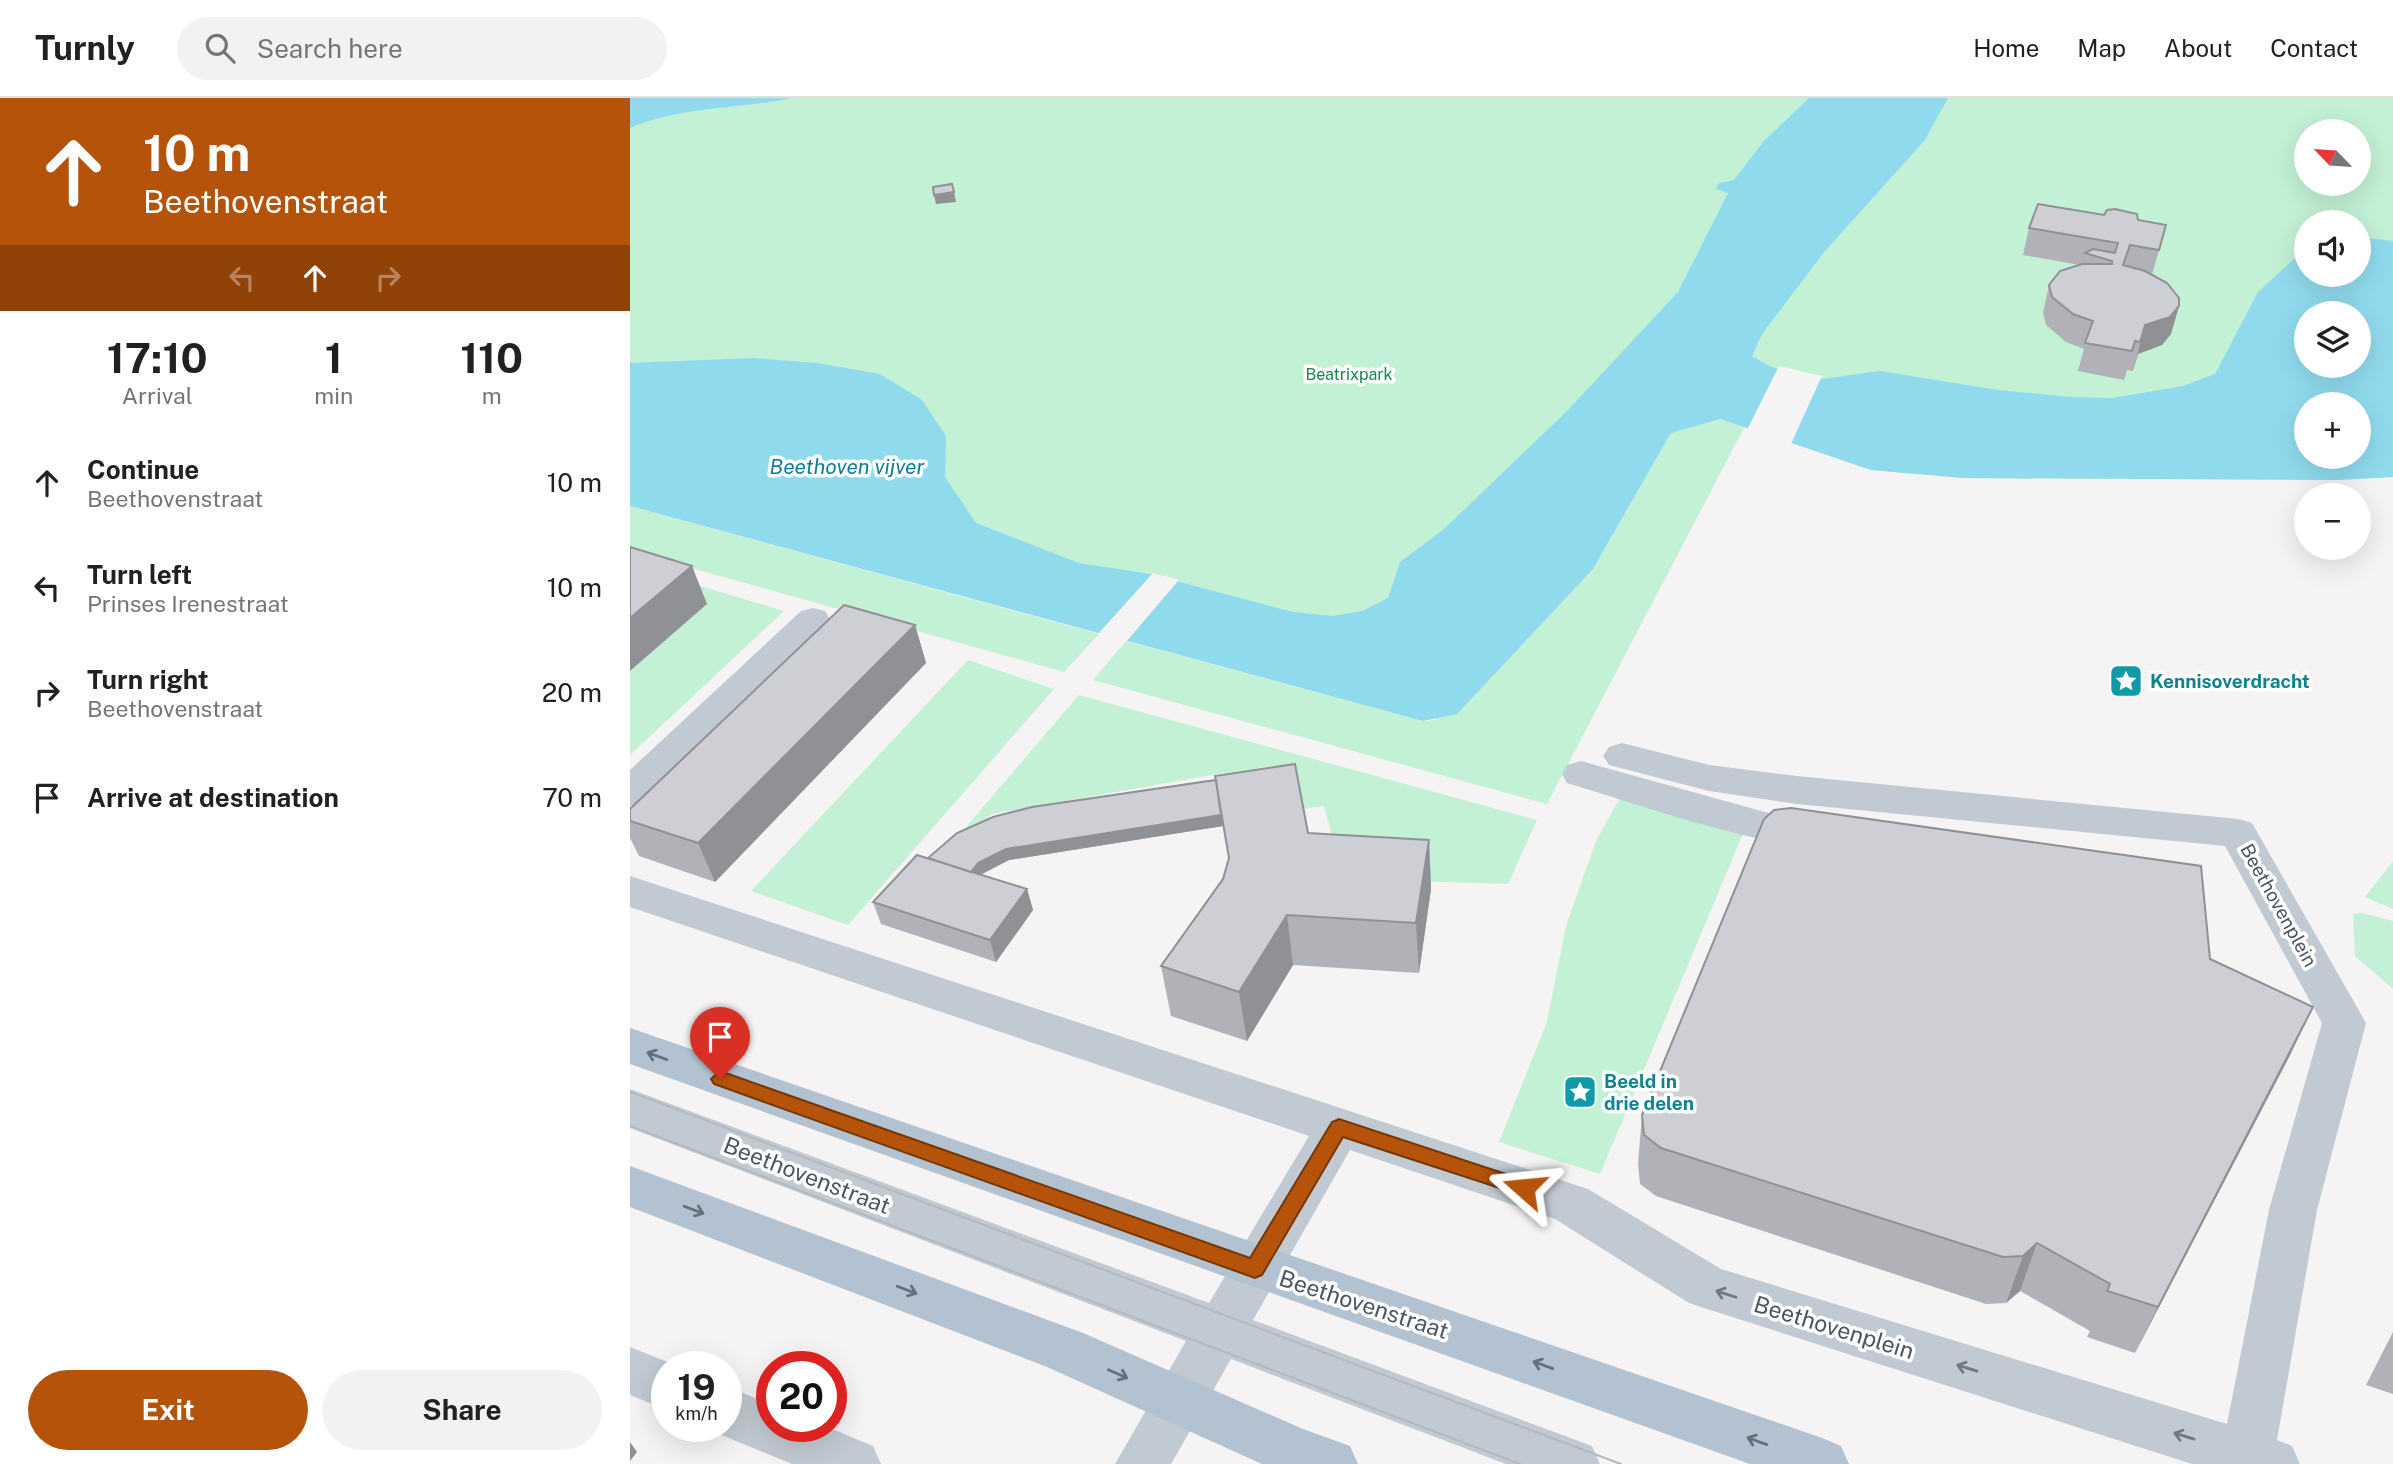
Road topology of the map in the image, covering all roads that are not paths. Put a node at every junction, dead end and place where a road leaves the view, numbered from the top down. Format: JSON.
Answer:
{"nodes":[{"id":1,"x":813,"y":619,"type":"dead end"},
{"id":2,"x":1622,"y":756,"type":"dead end"},
{"id":3,"x":1581,"y":774,"type":"dead end"},
{"id":4,"x":630,"y":792,"type":"edge"},
{"id":5,"x":1852,"y":840,"type":"edge"},
{"id":6,"x":630,"y":891,"type":"edge"},
{"id":7,"x":630,"y":1046,"type":"edge"},
{"id":8,"x":630,"y":1108,"type":"edge"},
{"id":9,"x":1339,"y":1127,"type":"junction"},
{"id":10,"x":630,"y":1186,"type":"edge"},
{"id":11,"x":1255,"y":1269,"type":"junction"},
{"id":12,"x":1219,"y":1331,"type":"junction"},
{"id":13,"x":630,"y":1371,"type":"edge"},
{"id":14,"x":651,"y":1380,"type":"edge"},
{"id":15,"x":1179,"y":1401,"type":"junction"},
{"id":16,"x":742,"y":1418,"type":"edge"},
{"id":17,"x":2260,"y":1460,"type":"edge"},
{"id":18,"x":854,"y":1464,"type":"edge"},
{"id":19,"x":1142,"y":1464,"type":"edge"},
{"id":20,"x":1331,"y":1464,"type":"edge"},
{"id":21,"x":1573,"y":1464,"type":"edge"},
{"id":22,"x":1822,"y":1464,"type":"edge"}],
"edges":[{"from":1,"to":4,"type":"street"},
{"from":2,"to":17,"type":"street","name":"Beethovenplein"},
{"from":3,"to":5,"type":"street"},
{"from":6,"to":9,"type":"street"},
{"from":11,"to":7,"type":"main road","name":"Beethovenstraat","one_way":true},
{"from":8,"to":12,"type":"street","name":"Beethovenstraat"},
{"from":9,"to":11,"type":"street"},
{"from":17,"to":9,"type":"street","name":"Beethovenplein","one_way":true},
{"from":10,"to":15,"type":"main road","one_way":true},
{"from":11,"to":12,"type":"street"},
{"from":22,"to":11,"type":"main road","name":"Beethovenstraat","one_way":true},
{"from":12,"to":15,"type":"street"},
{"from":12,"to":21,"type":"street","name":"Beethovenstraat"},
{"from":13,"to":14,"type":"street"},
{"from":15,"to":19,"type":"street"},
{"from":15,"to":20,"type":"main road"},
{"from":16,"to":18,"type":"street"}]}
